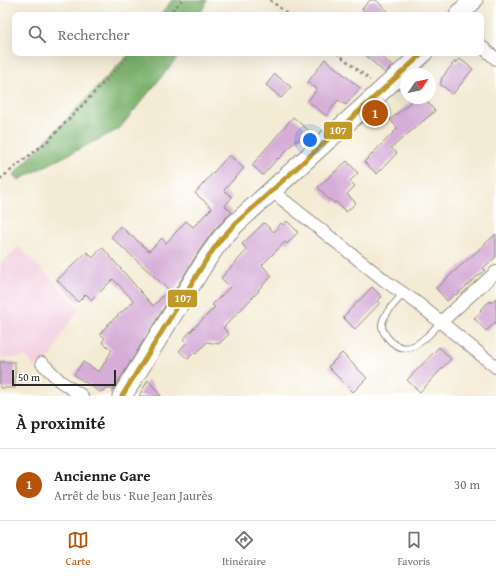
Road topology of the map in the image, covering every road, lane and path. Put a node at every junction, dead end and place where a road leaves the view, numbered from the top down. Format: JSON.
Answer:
{"nodes":[{"id":1,"x":182,"y":0,"type":"edge"},
{"id":2,"x":270,"y":0,"type":"edge"},
{"id":3,"x":473,"y":0,"type":"edge"},
{"id":4,"x":171,"y":12,"type":"edge"},
{"id":5,"x":286,"y":12,"type":"edge"},
{"id":6,"x":462,"y":12,"type":"edge"},
{"id":7,"x":484,"y":49,"type":"edge"},
{"id":8,"x":129,"y":56,"type":"edge"},
{"id":9,"x":341,"y":56,"type":"edge"},
{"id":10,"x":420,"y":56,"type":"edge"},
{"id":11,"x":496,"y":59,"type":"edge"},
{"id":12,"x":383,"y":90,"type":"junction"},
{"id":13,"x":0,"y":180,"type":"edge"},
{"id":14,"x":272,"y":191,"type":"junction"},
{"id":15,"x":496,"y":272,"type":"edge"},
{"id":16,"x":404,"y":293,"type":"junction"},
{"id":17,"x":441,"y":322,"type":"junction"},
{"id":18,"x":42,"y":362,"type":"dead end"},
{"id":19,"x":496,"y":367,"type":"edge"},
{"id":20,"x":82,"y":396,"type":"edge"},
{"id":21,"x":122,"y":396,"type":"edge"}],
"edges":[{"from":1,"to":4,"type":"path"},
{"from":2,"to":5,"type":"path"},
{"from":3,"to":6,"type":"main road"},
{"from":7,"to":11,"type":"street"},
{"from":8,"to":13,"type":"path"},
{"from":9,"to":12,"type":"path"},
{"from":10,"to":12,"type":"main road"},
{"from":12,"to":14,"type":"main road"},
{"from":14,"to":16,"type":"street"},
{"from":14,"to":21,"type":"main road"},
{"from":15,"to":17,"type":"street"},
{"from":16,"to":17,"type":"street"},
{"from":16,"to":17,"type":"lane"},
{"from":17,"to":19,"type":"street"},
{"from":18,"to":20,"type":"street"}]}
